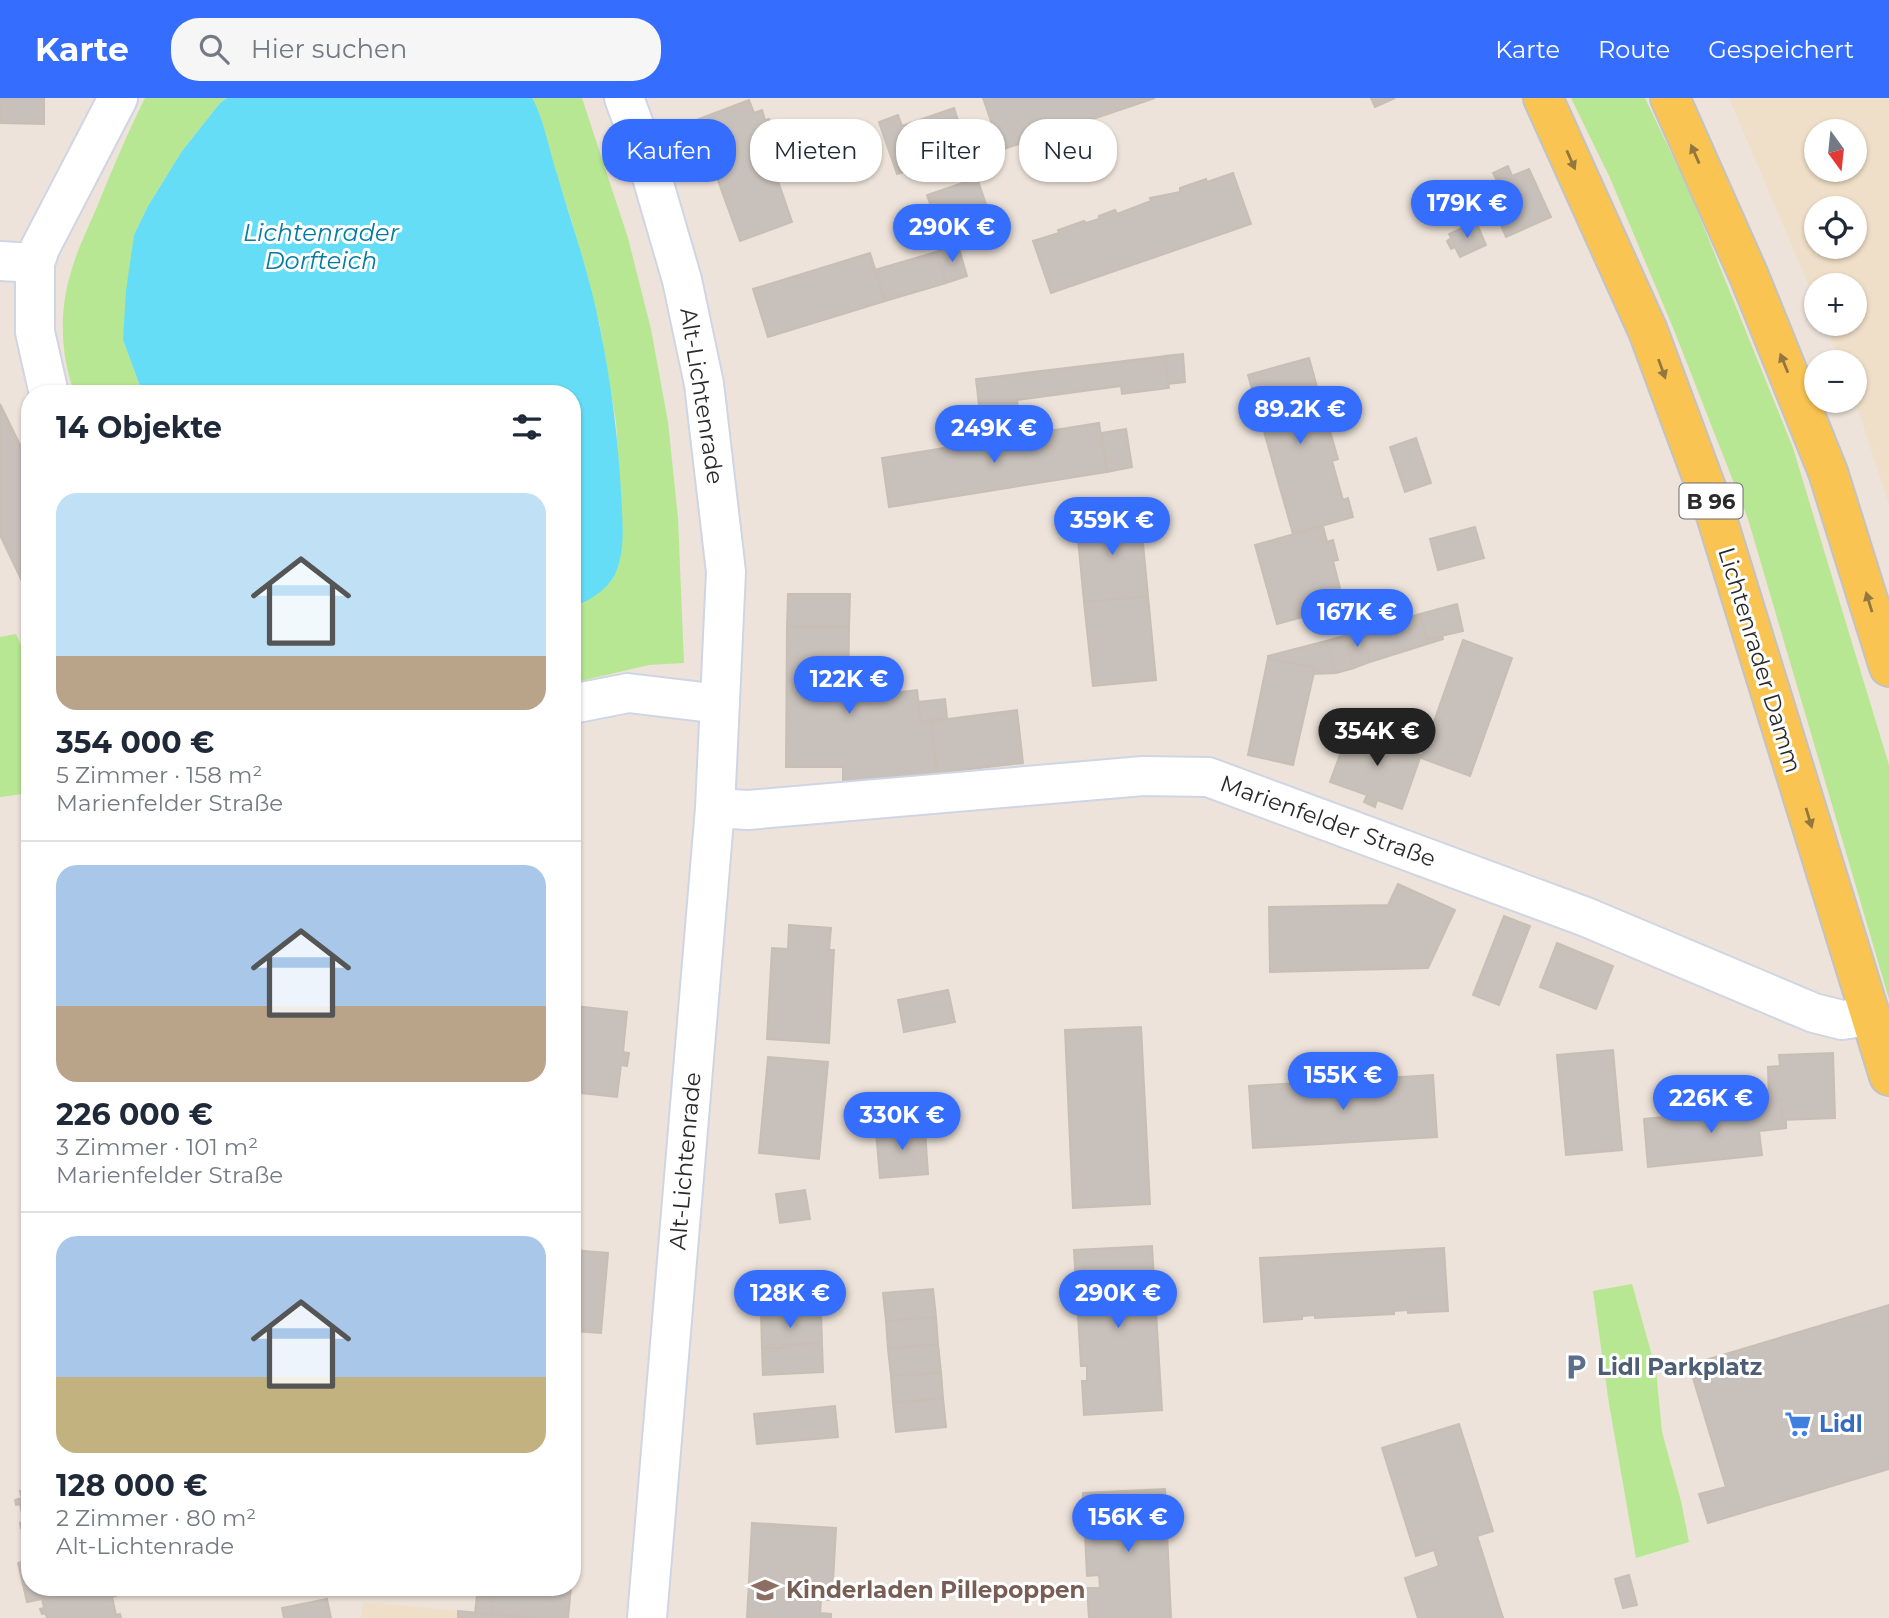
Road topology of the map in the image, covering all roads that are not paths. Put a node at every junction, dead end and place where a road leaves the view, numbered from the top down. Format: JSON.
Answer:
{"nodes":[{"id":1,"x":118,"y":98,"type":"edge"},
{"id":2,"x":624,"y":98,"type":"edge"},
{"id":3,"x":1543,"y":98,"type":"edge"},
{"id":4,"x":1670,"y":98,"type":"edge"},
{"id":5,"x":17,"y":262,"type":"edge"},
{"id":6,"x":47,"y":385,"type":"edge"},
{"id":7,"x":1889,"y":667,"type":"edge"},
{"id":8,"x":581,"y":702,"type":"edge"},
{"id":9,"x":720,"y":704,"type":"junction"},
{"id":10,"x":715,"y":808,"type":"junction"},
{"id":11,"x":1870,"y":1016,"type":"junction"},
{"id":12,"x":1889,"y":1076,"type":"edge"},
{"id":13,"x":647,"y":1618,"type":"edge"}],
"edges":[{"from":1,"to":5,"type":"street"},
{"from":2,"to":9,"type":"street","name":"Alt-Lichtenrade"},
{"from":3,"to":11,"type":"main road","name":"Lichtenrader Damm","number":"B 96","one_way":true},
{"from":7,"to":4,"type":"main road","one_way":true},
{"from":5,"to":6,"type":"street"},
{"from":8,"to":9,"type":"street"},
{"from":9,"to":10,"type":"street","name":"Alt-Lichtenrade"},
{"from":10,"to":11,"type":"street","name":"Marienfelder Straße"},
{"from":10,"to":13,"type":"street","name":"Alt-Lichtenrade"},
{"from":11,"to":12,"type":"main road","name":"Lichtenrader Damm","number":"B 96"}]}
